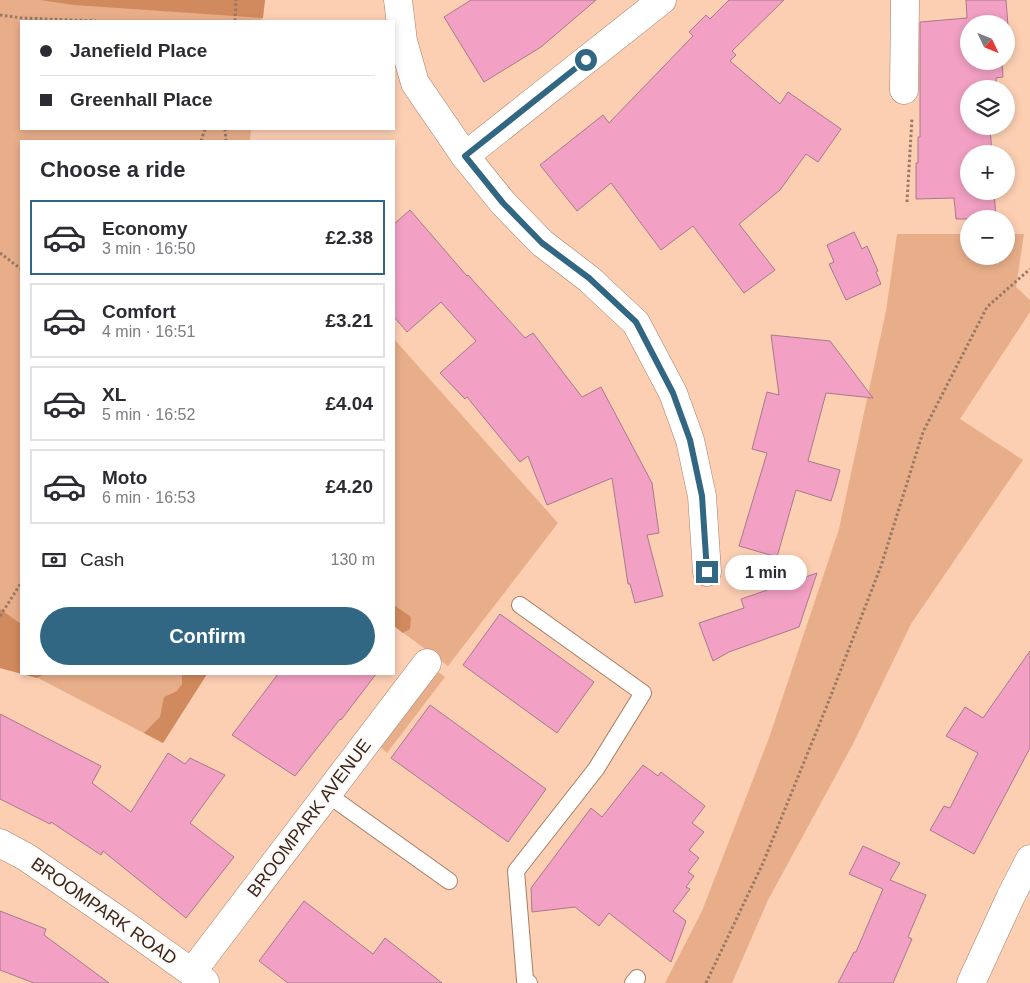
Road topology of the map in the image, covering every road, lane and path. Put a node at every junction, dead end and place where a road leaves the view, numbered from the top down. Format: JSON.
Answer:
{"nodes":[{"id":1,"x":236,"y":0,"type":"edge"},
{"id":2,"x":398,"y":0,"type":"edge"},
{"id":3,"x":662,"y":0,"type":"edge"},
{"id":4,"x":905,"y":0,"type":"edge"},
{"id":5,"x":0,"y":15,"type":"edge"},
{"id":6,"x":71,"y":20,"type":"edge"},
{"id":7,"x":235,"y":20,"type":"edge"},
{"id":8,"x":904,"y":90,"type":"joint"},
{"id":9,"x":465,"y":156,"type":"junction"},
{"id":10,"x":907,"y":202,"type":"dead end"},
{"id":11,"x":0,"y":253,"type":"edge"},
{"id":12,"x":20,"y":268,"type":"edge"},
{"id":13,"x":1030,"y":269,"type":"edge"},
{"id":14,"x":707,"y":572,"type":"dead end"},
{"id":15,"x":20,"y":585,"type":"edge"},
{"id":16,"x":520,"y":605,"type":"dead end"},
{"id":17,"x":0,"y":616,"type":"edge"},
{"id":18,"x":427,"y":663,"type":"dead end"},
{"id":19,"x":328,"y":794,"type":"junction"},
{"id":20,"x":0,"y":843,"type":"edge"},
{"id":21,"x":1030,"y":859,"type":"edge"},
{"id":22,"x":449,"y":881,"type":"dead end"},
{"id":23,"x":199,"y":977,"type":"edge"},
{"id":24,"x":529,"y":983,"type":"edge"},
{"id":25,"x":706,"y":983,"type":"edge"},
{"id":26,"x":971,"y":983,"type":"edge"}],
"edges":[{"from":1,"to":7,"type":"path"},
{"from":2,"to":9,"type":"street"},
{"from":3,"to":9,"type":"street"},
{"from":4,"to":8,"type":"street"},
{"from":5,"to":6,"type":"path"},
{"from":8,"to":10,"type":"path"},
{"from":9,"to":14,"type":"street"},
{"from":11,"to":12,"type":"path"},
{"from":13,"to":25,"type":"path"},
{"from":15,"to":17,"type":"path"},
{"from":16,"to":24,"type":"lane"},
{"from":18,"to":19,"type":"street","name":"BROOMPARK AVENUE"},
{"from":19,"to":22,"type":"lane"},
{"from":19,"to":23,"type":"street","name":"BROOMPARK AVENUE"},
{"from":20,"to":23,"type":"street","name":"BROOMPARK ROAD"},
{"from":21,"to":26,"type":"street"}]}
